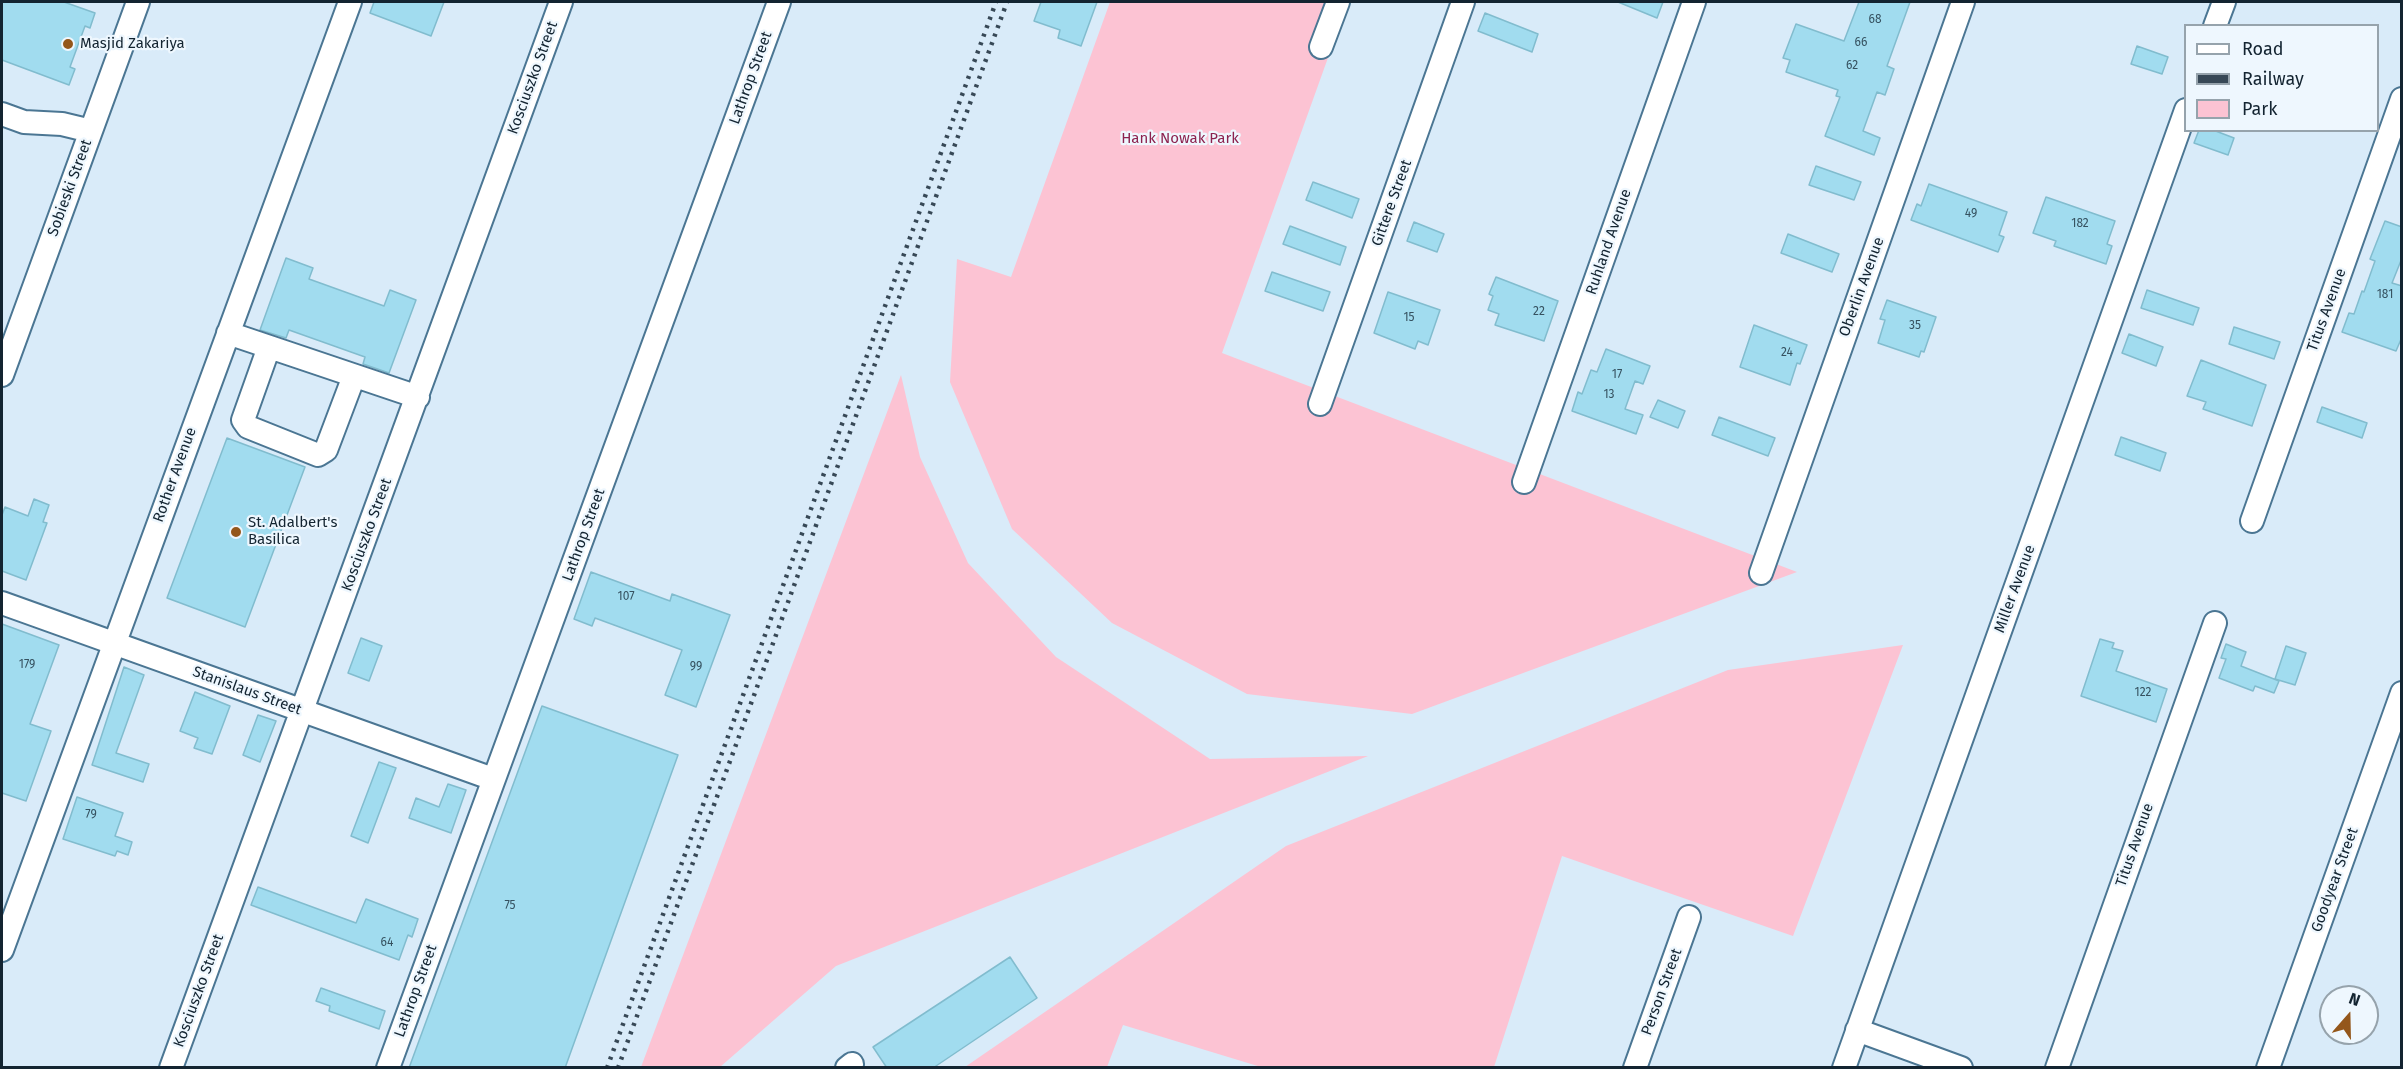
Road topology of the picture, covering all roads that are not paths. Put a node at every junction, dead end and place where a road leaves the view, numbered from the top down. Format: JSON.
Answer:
{"nodes":[{"id":1,"x":138,"y":2,"type":"edge"},
{"id":2,"x":348,"y":2,"type":"edge"},
{"id":3,"x":561,"y":2,"type":"edge"},
{"id":4,"x":779,"y":2,"type":"edge"},
{"id":5,"x":1338,"y":2,"type":"edge"},
{"id":6,"x":1463,"y":2,"type":"edge"},
{"id":7,"x":1694,"y":2,"type":"edge"},
{"id":8,"x":1963,"y":2,"type":"edge"},
{"id":9,"x":2224,"y":2,"type":"edge"},
{"id":10,"x":2216,"y":24,"type":"edge"},
{"id":11,"x":1321,"y":47,"type":"dead end"},
{"id":12,"x":2402,"y":99,"type":"edge"},
{"id":13,"x":2,"y":114,"type":"edge"},
{"id":14,"x":2184,"y":116,"type":"edge"},
{"id":15,"x":91,"y":131,"type":"junction"},
{"id":16,"x":228,"y":333,"type":"junction"},
{"id":17,"x":268,"y":347,"type":"junction"},
{"id":18,"x":2,"y":375,"type":"edge"},
{"id":19,"x":354,"y":376,"type":"junction"},
{"id":20,"x":418,"y":397,"type":"junction"},
{"id":21,"x":1320,"y":404,"type":"dead end"},
{"id":22,"x":1524,"y":482,"type":"dead end"},
{"id":23,"x":2252,"y":521,"type":"dead end"},
{"id":24,"x":1761,"y":573,"type":"dead end"},
{"id":25,"x":2,"y":603,"type":"edge"},
{"id":26,"x":2215,"y":624,"type":"dead end"},
{"id":27,"x":113,"y":643,"type":"junction"},
{"id":28,"x":2402,"y":693,"type":"edge"},
{"id":29,"x":302,"y":711,"type":"junction"},
{"id":30,"x":493,"y":779,"type":"junction"},
{"id":31,"x":1689,"y":917,"type":"dead end"},
{"id":32,"x":2,"y":950,"type":"edge"},
{"id":33,"x":1857,"y":1030,"type":"junction"},
{"id":34,"x":171,"y":1068,"type":"edge"},
{"id":35,"x":388,"y":1068,"type":"edge"},
{"id":36,"x":1635,"y":1068,"type":"edge"},
{"id":37,"x":1844,"y":1068,"type":"edge"},
{"id":38,"x":1961,"y":1068,"type":"edge"},
{"id":39,"x":2057,"y":1068,"type":"edge"},
{"id":40,"x":2268,"y":1068,"type":"edge"}],
"edges":[{"from":1,"to":15,"type":"street","name":"Sobieski Street"},
{"from":2,"to":16,"type":"street","name":"Rother Avenue"},
{"from":3,"to":20,"type":"street","name":"Kosciuszko Street"},
{"from":4,"to":30,"type":"street","name":"Lathrop Street"},
{"from":5,"to":11,"type":"street"},
{"from":6,"to":21,"type":"street","name":"Gittere Street"},
{"from":7,"to":22,"type":"street","name":"Ruhland Avenue"},
{"from":8,"to":24,"type":"street","name":"Oberlin Avenue"},
{"from":9,"to":10,"type":"street"},
{"from":12,"to":23,"type":"street","name":"Titus Avenue"},
{"from":13,"to":15,"type":"street"},
{"from":14,"to":33,"type":"street","name":"Miller Avenue"},
{"from":15,"to":18,"type":"street","name":"Sobieski Street"},
{"from":16,"to":17,"type":"street"},
{"from":16,"to":27,"type":"street","name":"Rother Avenue"},
{"from":17,"to":19,"type":"street"},
{"from":17,"to":19,"type":"street"},
{"from":19,"to":20,"type":"street"},
{"from":20,"to":29,"type":"street","name":"Kosciuszko Street"},
{"from":25,"to":27,"type":"street","name":"Stanislaus Street"},
{"from":26,"to":39,"type":"street","name":"Titus Avenue"},
{"from":27,"to":29,"type":"street","name":"Stanislaus Street"},
{"from":27,"to":32,"type":"street","name":"Rother Avenue"},
{"from":28,"to":40,"type":"street","name":"Goodyear Street"},
{"from":29,"to":30,"type":"street","name":"Stanislaus Street"},
{"from":29,"to":34,"type":"street","name":"Kosciuszko Street"},
{"from":30,"to":35,"type":"street","name":"Lathrop Street"},
{"from":31,"to":36,"type":"street","name":"Person Street"},
{"from":33,"to":37,"type":"street","name":"Miller Avenue"},
{"from":33,"to":38,"type":"street"}]}
